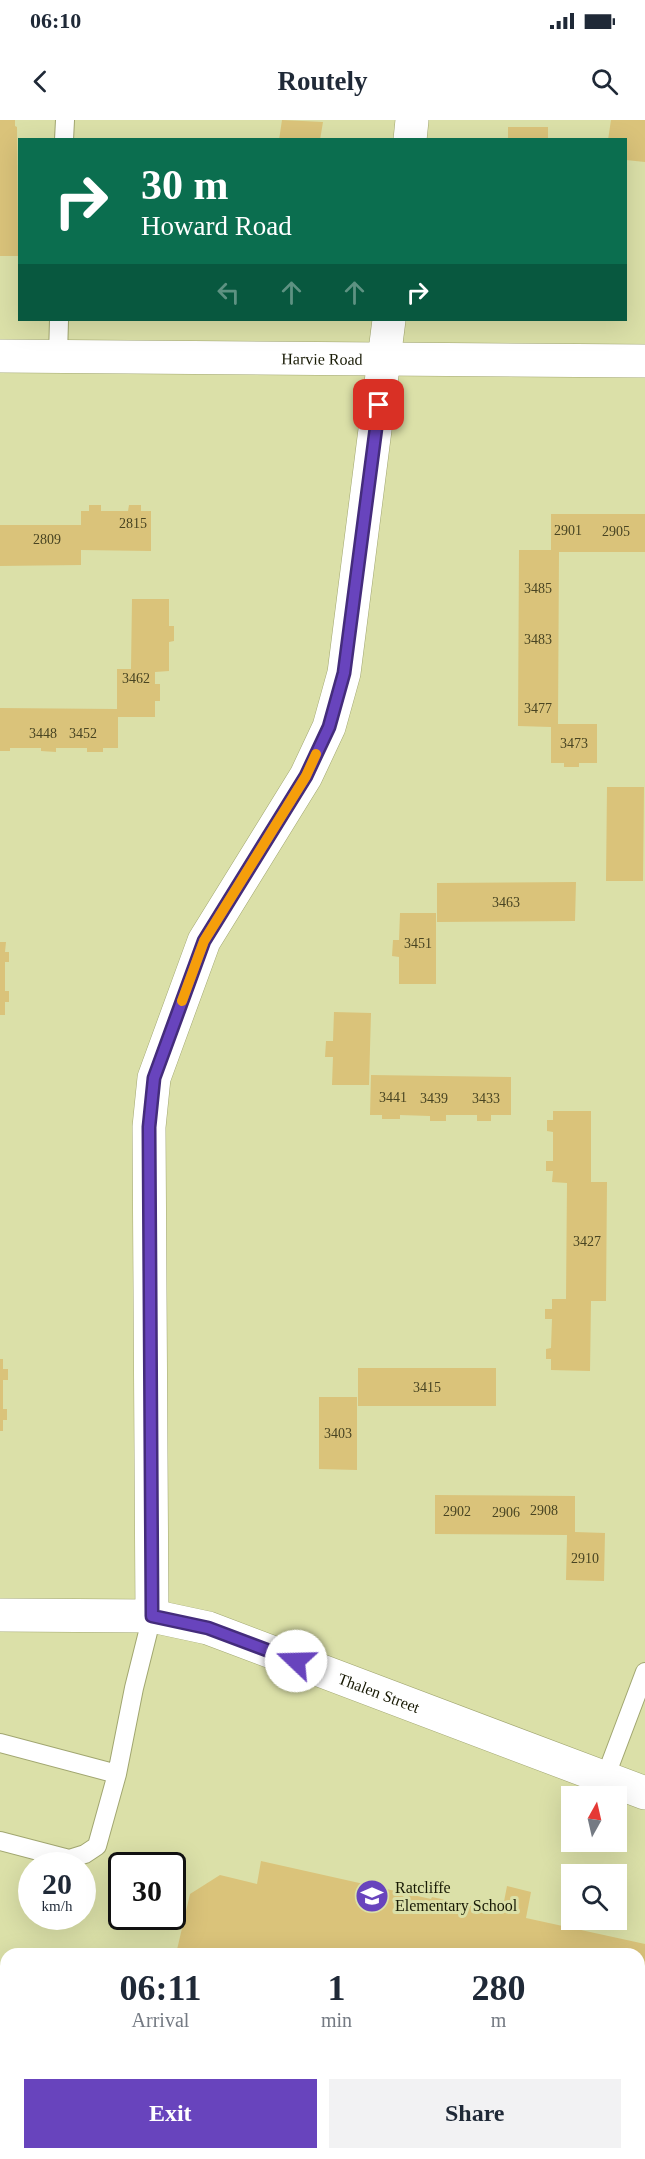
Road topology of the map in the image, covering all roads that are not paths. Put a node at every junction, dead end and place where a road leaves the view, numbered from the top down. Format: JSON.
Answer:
{"nodes":[{"id":1,"x":65,"y":120,"type":"edge"},
{"id":2,"x":412,"y":120,"type":"edge"},
{"id":3,"x":64,"y":138,"type":"edge"},
{"id":4,"x":410,"y":138,"type":"edge"},
{"id":5,"x":59,"y":321,"type":"edge"},
{"id":6,"x":389,"y":321,"type":"edge"},
{"id":7,"x":0,"y":356,"type":"edge"},
{"id":8,"x":58,"y":356,"type":"junction"},
{"id":9,"x":385,"y":360,"type":"junction"},
{"id":10,"x":645,"y":361,"type":"edge"},
{"id":11,"x":0,"y":1615,"type":"edge"},
{"id":12,"x":152,"y":1616,"type":"junction"},
{"id":13,"x":645,"y":1672,"type":"edge"},
{"id":14,"x":0,"y":1743,"type":"edge"},
{"id":15,"x":117,"y":1774,"type":"junction"},
{"id":16,"x":605,"y":1778,"type":"junction"},
{"id":17,"x":645,"y":1793,"type":"edge"},
{"id":18,"x":0,"y":1841,"type":"edge"}],
"edges":[{"from":1,"to":3,"type":"lane"},
{"from":2,"to":4,"type":"street"},
{"from":5,"to":8,"type":"lane"},
{"from":6,"to":9,"type":"street"},
{"from":7,"to":8,"type":"street","name":"Harvie Road"},
{"from":8,"to":9,"type":"street","name":"Harvie Road"},
{"from":9,"to":10,"type":"street","name":"Harvie Road"},
{"from":9,"to":12,"type":"street"},
{"from":11,"to":12,"type":"street","name":"Thalen Street"},
{"from":12,"to":15,"type":"lane"},
{"from":12,"to":16,"type":"street","name":"Thalen Street"},
{"from":13,"to":16,"type":"lane"},
{"from":14,"to":15,"type":"lane"},
{"from":15,"to":18,"type":"lane"},
{"from":16,"to":17,"type":"street","name":"Thalen Street"}]}
